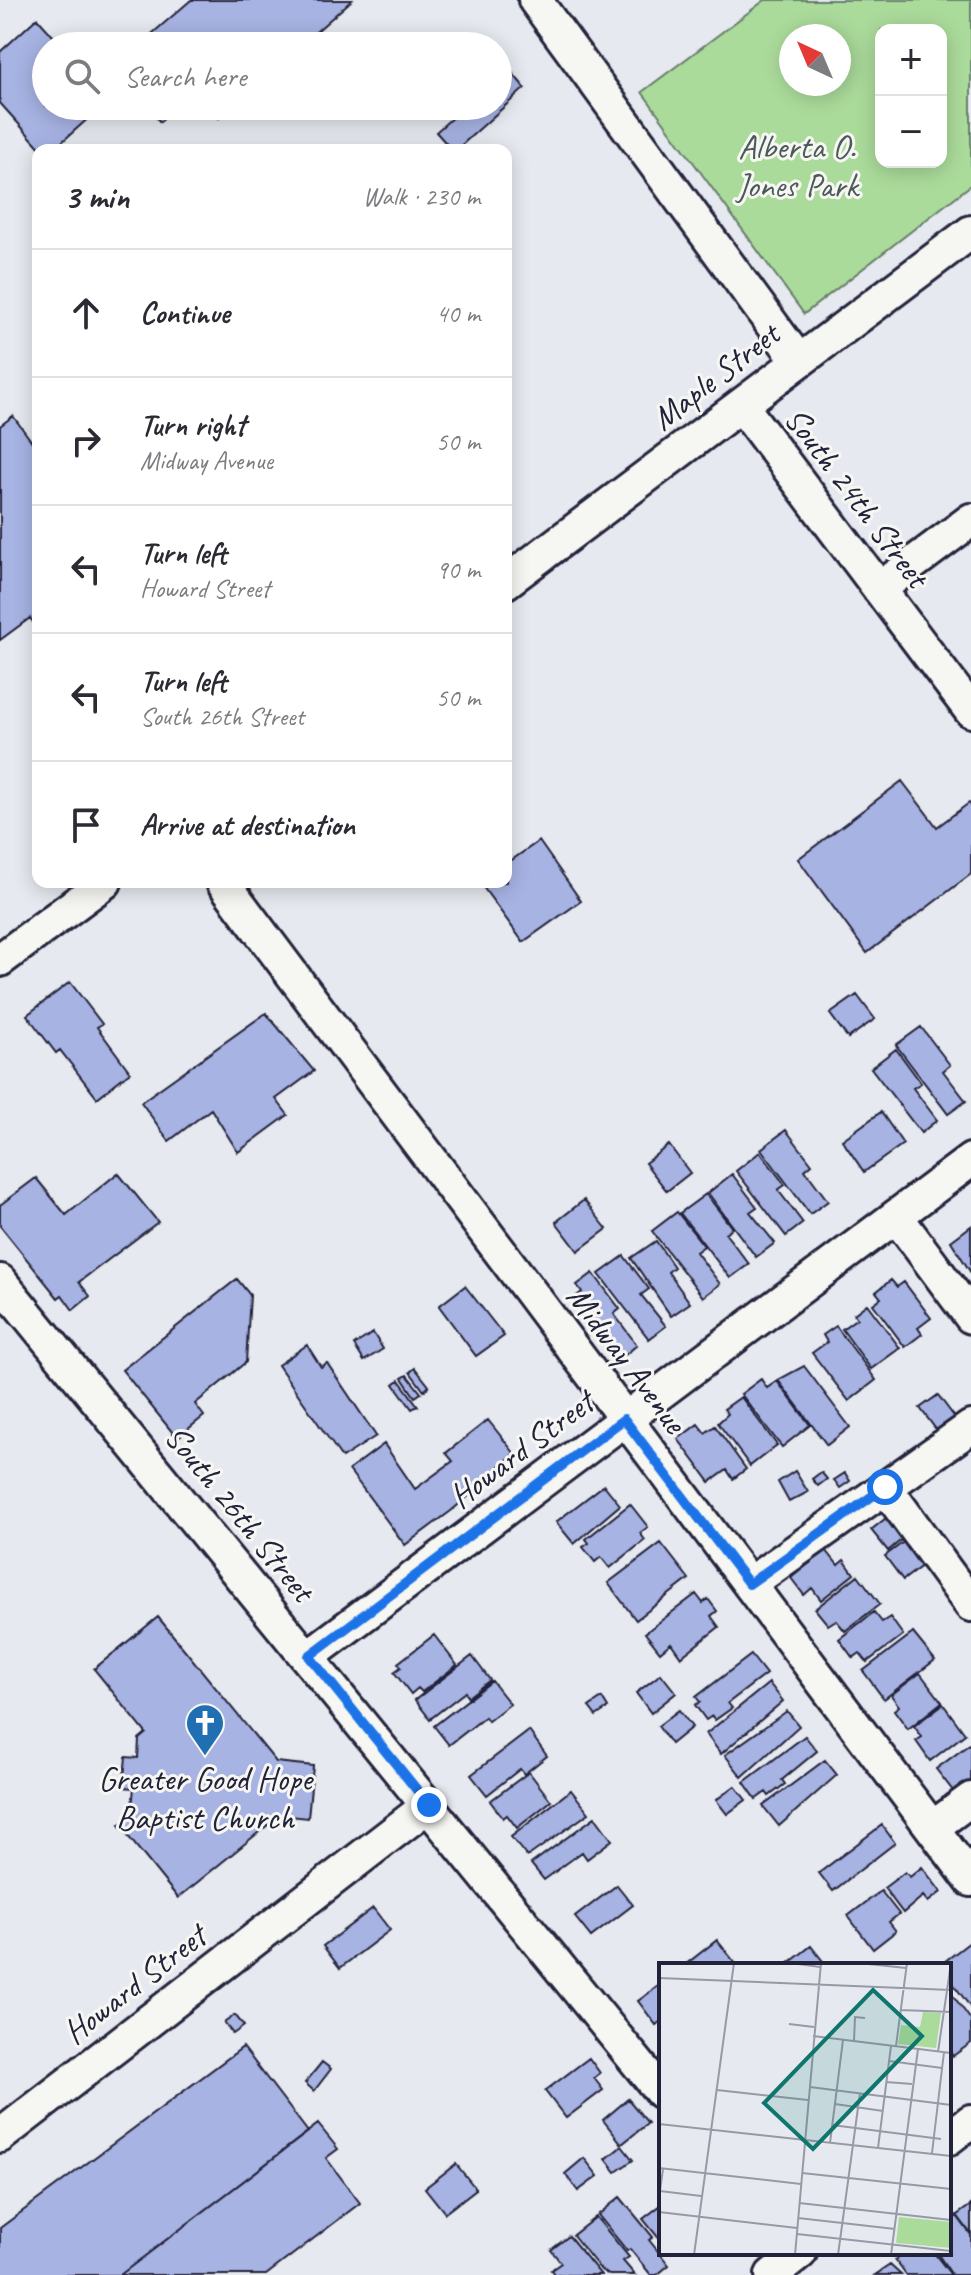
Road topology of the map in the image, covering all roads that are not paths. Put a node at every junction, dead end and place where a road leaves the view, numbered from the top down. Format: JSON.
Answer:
{"nodes":[{"id":1,"x":535,"y":0,"type":"edge"},
{"id":2,"x":971,"y":232,"type":"edge"},
{"id":3,"x":798,"y":360,"type":"junction"},
{"id":4,"x":741,"y":405,"type":"junction"},
{"id":5,"x":971,"y":520,"type":"edge"},
{"id":6,"x":512,"y":577,"type":"edge"},
{"id":7,"x":879,"y":589,"type":"junction"},
{"id":8,"x":971,"y":711,"type":"edge"},
{"id":9,"x":97,"y":888,"type":"edge"},
{"id":10,"x":227,"y":888,"type":"edge"},
{"id":11,"x":0,"y":960,"type":"edge"},
{"id":12,"x":971,"y":1160,"type":"edge"},
{"id":13,"x":896,"y":1216,"type":"junction"},
{"id":14,"x":0,"y":1281,"type":"edge"},
{"id":15,"x":971,"y":1317,"type":"edge"},
{"id":16,"x":624,"y":1419,"type":"junction"},
{"id":17,"x":971,"y":1427,"type":"edge"},
{"id":18,"x":885,"y":1487,"type":"junction"},
{"id":19,"x":749,"y":1584,"type":"junction"},
{"id":20,"x":971,"y":1605,"type":"edge"},
{"id":21,"x":309,"y":1656,"type":"junction"},
{"id":22,"x":971,"y":1799,"type":"edge"},
{"id":23,"x":429,"y":1805,"type":"junction"},
{"id":24,"x":932,"y":1828,"type":"junction"},
{"id":25,"x":971,"y":1880,"type":"edge"},
{"id":26,"x":659,"y":2090,"type":"edge"},
{"id":27,"x":971,"y":2121,"type":"edge"},
{"id":28,"x":0,"y":2136,"type":"edge"},
{"id":29,"x":951,"y":2136,"type":"edge"}],
"edges":[{"from":1,"to":3,"type":"street","name":"South 24th Street"},
{"from":2,"to":3,"type":"street","name":"Maple Street"},
{"from":3,"to":4,"type":"street","name":"Maple Street"},
{"from":4,"to":6,"type":"street","name":"Maple Street"},
{"from":4,"to":7,"type":"street","name":"South 24th Street"},
{"from":5,"to":7,"type":"street"},
{"from":7,"to":8,"type":"street","name":"South 24th Street"},
{"from":9,"to":11,"type":"street"},
{"from":10,"to":16,"type":"street","name":"Midway Avenue"},
{"from":12,"to":13,"type":"street","name":"Howard Street"},
{"from":13,"to":15,"type":"street"},
{"from":13,"to":16,"type":"street","name":"Howard Street"},
{"from":14,"to":21,"type":"street","name":"South 26th Street"},
{"from":16,"to":19,"type":"street","name":"Midway Avenue"},
{"from":16,"to":21,"type":"street","name":"Howard Street"},
{"from":17,"to":18,"type":"street"},
{"from":18,"to":19,"type":"street"},
{"from":18,"to":20,"type":"street"},
{"from":19,"to":24,"type":"street","name":"Midway Avenue"},
{"from":21,"to":23,"type":"street","name":"South 26th Street"},
{"from":22,"to":24,"type":"street"},
{"from":23,"to":26,"type":"street","name":"South 26th Street"},
{"from":23,"to":28,"type":"street","name":"Howard Street"},
{"from":24,"to":25,"type":"street","name":"Midway Avenue"},
{"from":27,"to":29,"type":"street"}]}
